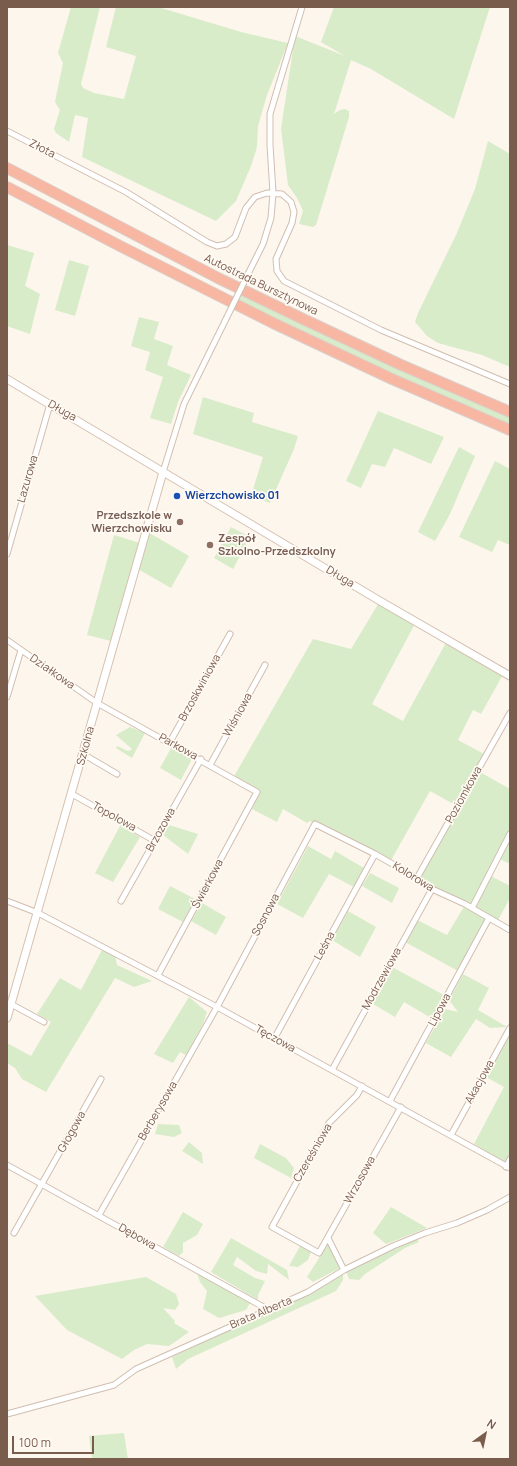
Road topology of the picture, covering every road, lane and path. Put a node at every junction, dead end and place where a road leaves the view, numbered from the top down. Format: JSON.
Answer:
{"nodes":[{"id":1,"x":302,"y":7,"type":"edge"},
{"id":2,"x":7,"y":131,"type":"edge"},
{"id":3,"x":7,"y":168,"type":"edge"},
{"id":4,"x":7,"y":187,"type":"edge"},
{"id":5,"x":273,"y":193,"type":"junction"},
{"id":6,"x":7,"y":379,"type":"edge"},
{"id":7,"x":510,"y":384,"type":"edge"},
{"id":8,"x":50,"y":404,"type":"junction"},
{"id":9,"x":510,"y":412,"type":"edge"},
{"id":10,"x":510,"y":430,"type":"edge"},
{"id":11,"x":163,"y":472,"type":"junction"},
{"id":12,"x":7,"y":554,"type":"edge"},
{"id":13,"x":230,"y":634,"type":"dead end"},
{"id":14,"x":7,"y":640,"type":"edge"},
{"id":15,"x":21,"y":650,"type":"junction"},
{"id":16,"x":265,"y":665,"type":"dead end"},
{"id":17,"x":510,"y":676,"type":"edge"},
{"id":18,"x":7,"y":697,"type":"edge"},
{"id":19,"x":97,"y":703,"type":"junction"},
{"id":20,"x":510,"y":713,"type":"edge"},
{"id":21,"x":170,"y":742,"type":"junction"},
{"id":22,"x":83,"y":754,"type":"junction"},
{"id":23,"x":200,"y":759,"type":"junction"},
{"id":24,"x":210,"y":765,"type":"junction"},
{"id":25,"x":117,"y":774,"type":"dead end"},
{"id":26,"x":257,"y":792,"type":"joint"},
{"id":27,"x":72,"y":794,"type":"junction"},
{"id":28,"x":316,"y":824,"type":"joint"},
{"id":29,"x":510,"y":834,"type":"edge"},
{"id":30,"x":155,"y":840,"type":"junction"},
{"id":31,"x":375,"y":854,"type":"junction"},
{"id":32,"x":417,"y":878,"type":"junction"},
{"id":33,"x":432,"y":889,"type":"junction"},
{"id":34,"x":7,"y":901,"type":"edge"},
{"id":35,"x":121,"y":901,"type":"dead end"},
{"id":36,"x":472,"y":908,"type":"junction"},
{"id":37,"x":38,"y":913,"type":"junction"},
{"id":38,"x":489,"y":918,"type":"junction"},
{"id":39,"x":510,"y":930,"type":"edge"},
{"id":40,"x":158,"y":975,"type":"junction"},
{"id":41,"x":11,"y":1004,"type":"junction"},
{"id":42,"x":217,"y":1007,"type":"junction"},
{"id":43,"x":7,"y":1018,"type":"edge"},
{"id":44,"x":44,"y":1022,"type":"dead end"},
{"id":45,"x":510,"y":1028,"type":"edge"},
{"id":46,"x":274,"y":1039,"type":"junction"},
{"id":47,"x":332,"y":1070,"type":"junction"},
{"id":48,"x":101,"y":1079,"type":"dead end"},
{"id":49,"x":362,"y":1086,"type":"junction"},
{"id":50,"x":390,"y":1101,"type":"junction"},
{"id":51,"x":401,"y":1107,"type":"junction"},
{"id":52,"x":451,"y":1135,"type":"junction"},
{"id":53,"x":510,"y":1159,"type":"edge"},
{"id":54,"x":7,"y":1165,"type":"edge"},
{"id":55,"x":508,"y":1168,"type":"edge"},
{"id":56,"x":42,"y":1185,"type":"junction"},
{"id":57,"x":510,"y":1198,"type":"edge"},
{"id":58,"x":99,"y":1215,"type":"junction"},
{"id":59,"x":14,"y":1233,"type":"dead end"},
{"id":60,"x":328,"y":1238,"type":"junction"},
{"id":61,"x":319,"y":1253,"type":"joint"},
{"id":62,"x":344,"y":1270,"type":"junction"},
{"id":63,"x":267,"y":1309,"type":"junction"},
{"id":64,"x":7,"y":1414,"type":"edge"}],
"edges":[{"from":1,"to":5,"type":"street"},
{"from":2,"to":5,"type":"street","name":"Złota"},
{"from":3,"to":9,"type":"highway","name":"Autostrada Bursztynowa"},
{"from":4,"to":10,"type":"highway"},
{"from":5,"to":7,"type":"street"},
{"from":5,"to":11,"type":"street","bridge":true},
{"from":6,"to":8,"type":"street","name":"Długa"},
{"from":8,"to":11,"type":"street","name":"Długa"},
{"from":8,"to":12,"type":"street","name":"Lazurowa"},
{"from":11,"to":17,"type":"street","name":"Długa"},
{"from":11,"to":19,"type":"street","name":"Szkolna"},
{"from":13,"to":21,"type":"street","name":"Brzoskwiniowa"},
{"from":14,"to":15,"type":"street","name":"Działkowa"},
{"from":15,"to":18,"type":"street"},
{"from":15,"to":19,"type":"street","name":"Działkowa"},
{"from":16,"to":24,"type":"street","name":"Wiśniowa"},
{"from":19,"to":21,"type":"street","name":"Parkowa"},
{"from":19,"to":22,"type":"street","name":"Szkolna"},
{"from":20,"to":32,"type":"street","name":"Poziomkowa"},
{"from":21,"to":23,"type":"street","name":"Parkowa"},
{"from":22,"to":25,"type":"street"},
{"from":22,"to":27,"type":"street","name":"Szkolna"},
{"from":23,"to":24,"type":"street","name":"Parkowa"},
{"from":23,"to":30,"type":"street","name":"Brzozowa"},
{"from":24,"to":26,"type":"street","name":"Parkowa"},
{"from":26,"to":40,"type":"street","name":"Świerkowa"},
{"from":27,"to":30,"type":"street","name":"Topolowa"},
{"from":27,"to":37,"type":"street","name":"Szkolna"},
{"from":28,"to":31,"type":"street","name":"Kolorowa"},
{"from":28,"to":42,"type":"street","name":"Sosnowa"},
{"from":29,"to":36,"type":"street"},
{"from":30,"to":35,"type":"street","name":"Brzozowa"},
{"from":31,"to":32,"type":"street","name":"Kolorowa"},
{"from":31,"to":46,"type":"street","name":"Leśna"},
{"from":32,"to":33,"type":"street","name":"Kolorowa"},
{"from":33,"to":36,"type":"street","name":"Kolorowa"},
{"from":33,"to":47,"type":"street","name":"Modrzewiowa"},
{"from":34,"to":37,"type":"street","name":"Tęczowa"},
{"from":36,"to":38,"type":"street","name":"Kolorowa"},
{"from":37,"to":40,"type":"street","name":"Tęczowa"},
{"from":37,"to":41,"type":"street","name":"Szkolna"},
{"from":38,"to":39,"type":"street","name":"Kolorowa"},
{"from":38,"to":50,"type":"street","name":"Lipowa"},
{"from":40,"to":42,"type":"street","name":"Tęczowa"},
{"from":41,"to":43,"type":"street","name":"Szkolna"},
{"from":41,"to":44,"type":"street"},
{"from":42,"to":46,"type":"street","name":"Tęczowa"},
{"from":42,"to":58,"type":"street","name":"Berberysowa"},
{"from":45,"to":52,"type":"street","name":"Akacjowa"},
{"from":46,"to":47,"type":"street","name":"Tęczowa"},
{"from":47,"to":49,"type":"street","name":"Tęczowa"},
{"from":48,"to":56,"type":"street","name":"Głogowa"},
{"from":49,"to":50,"type":"street","name":"Tęczowa"},
{"from":49,"to":61,"type":"street","name":"Czereśniowa"},
{"from":50,"to":51,"type":"street","name":"Tęczowa"},
{"from":51,"to":52,"type":"street","name":"Tęczowa"},
{"from":51,"to":60,"type":"street","name":"Wrzosowa"},
{"from":52,"to":55,"type":"street","name":"Tęczowa"},
{"from":53,"to":55,"type":"street"},
{"from":54,"to":56,"type":"street","name":"Dębowa"},
{"from":56,"to":58,"type":"street","name":"Dębowa"},
{"from":56,"to":59,"type":"street","name":"Głogowa"},
{"from":57,"to":62,"type":"street","name":"Brata Alberta"},
{"from":58,"to":63,"type":"street","name":"Dębowa"},
{"from":60,"to":61,"type":"street","name":"Wrzosowa"},
{"from":60,"to":62,"type":"street"},
{"from":62,"to":63,"type":"street","name":"Brata Alberta"},
{"from":63,"to":64,"type":"street","name":"Brata Alberta"}]}
